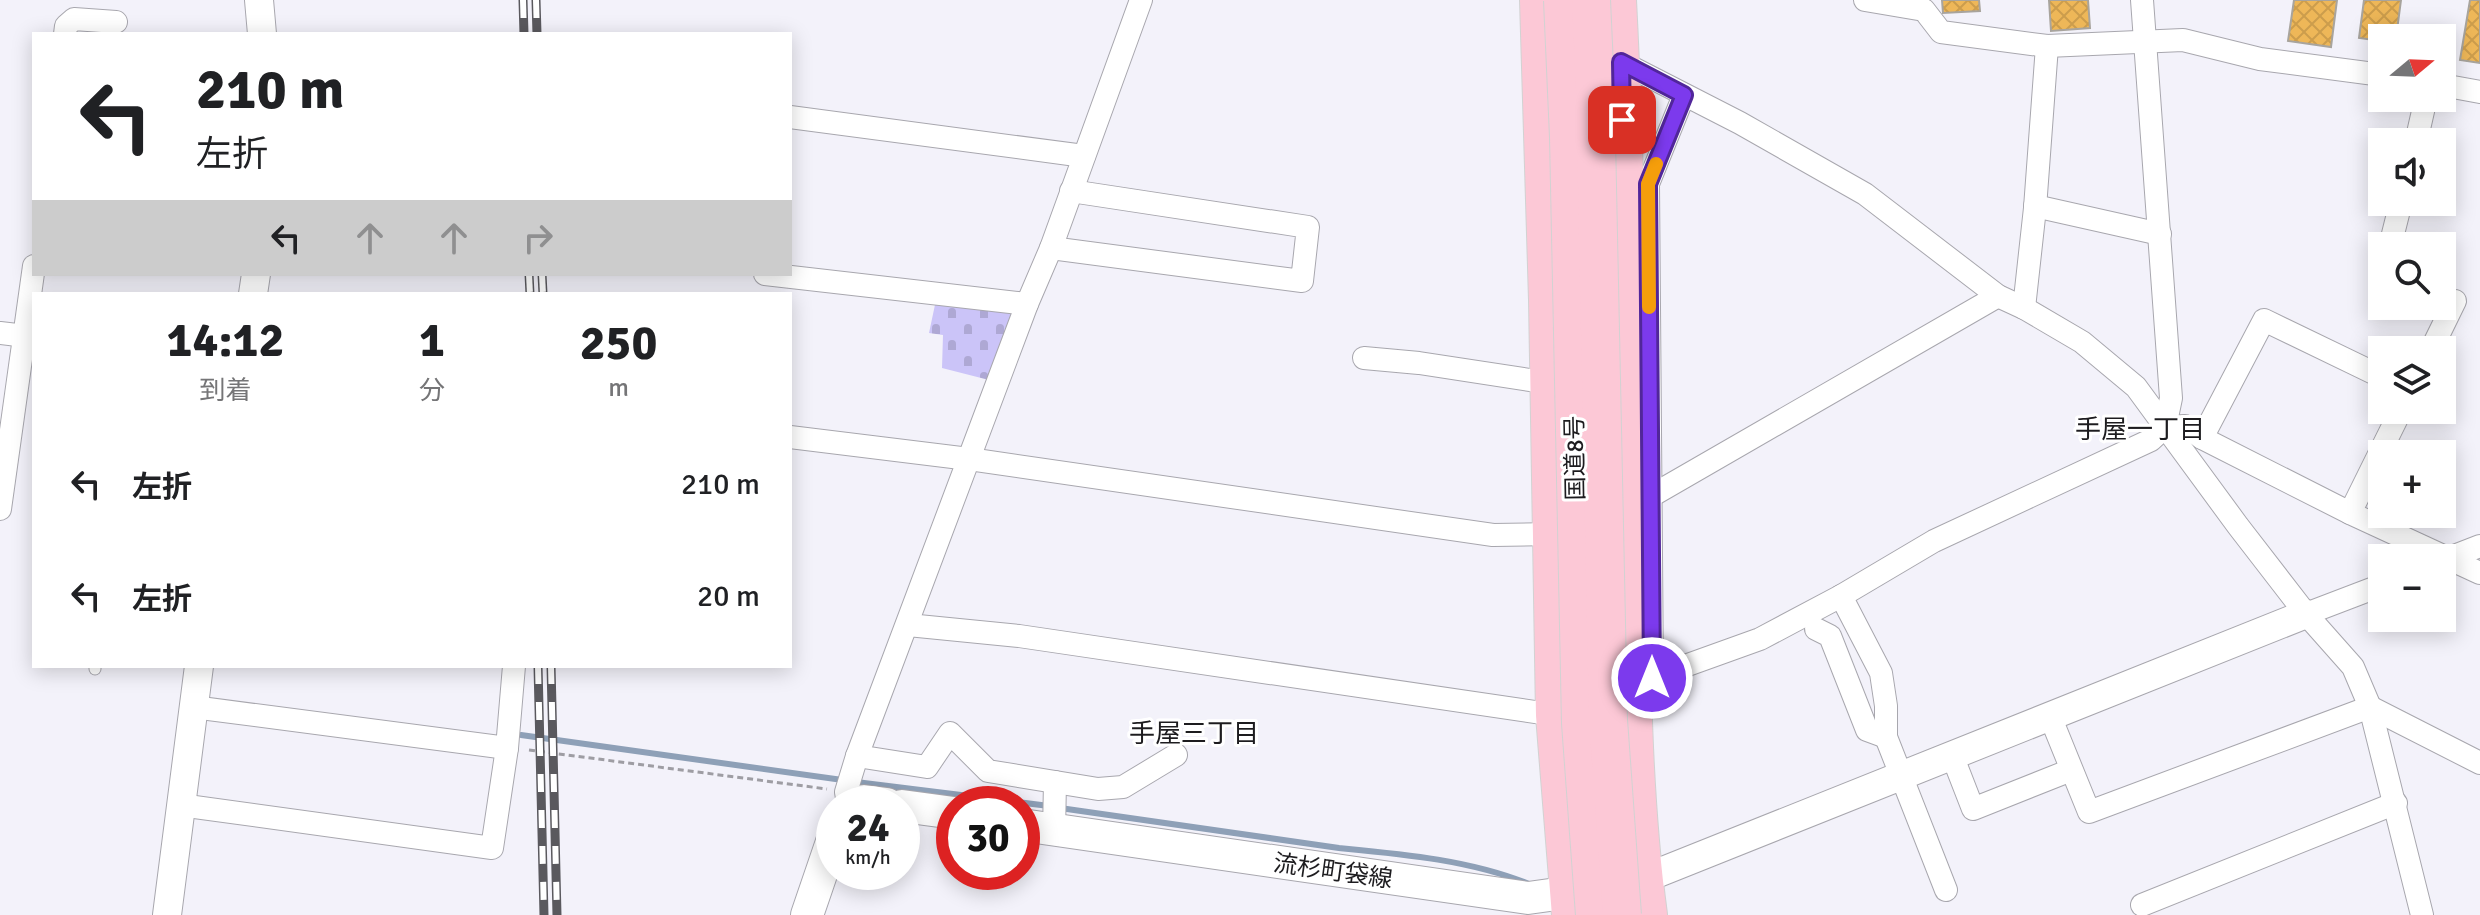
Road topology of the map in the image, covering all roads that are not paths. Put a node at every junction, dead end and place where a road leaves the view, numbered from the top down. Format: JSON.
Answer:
{"nodes":[{"id":1,"x":259,"y":0,"type":"edge"},
{"id":2,"x":1141,"y":0,"type":"edge"},
{"id":3,"x":1539,"y":0,"type":"edge"},
{"id":4,"x":1563,"y":0,"type":"edge"},
{"id":5,"x":1591,"y":0,"type":"edge"},
{"id":6,"x":1617,"y":0,"type":"edge"},
{"id":7,"x":1865,"y":0,"type":"edge"},
{"id":8,"x":2142,"y":0,"type":"edge"},
{"id":9,"x":116,"y":22,"type":"dead end"},
{"id":10,"x":65,"y":32,"type":"edge"},
{"id":11,"x":262,"y":32,"type":"edge"},
{"id":12,"x":2144,"y":40,"type":"junction"},
{"id":13,"x":2047,"y":46,"type":"junction"},
{"id":14,"x":1621,"y":62,"type":"junction"},
{"id":15,"x":2368,"y":73,"type":"edge"},
{"id":16,"x":2456,"y":88,"type":"edge"},
{"id":17,"x":2480,"y":92,"type":"edge"},
{"id":18,"x":1684,"y":95,"type":"junction"},
{"id":19,"x":792,"y":117,"type":"edge"},
{"id":20,"x":1084,"y":156,"type":"junction"},
{"id":21,"x":1071,"y":191,"type":"junction"},
{"id":22,"x":2035,"y":206,"type":"junction"},
{"id":23,"x":2160,"y":234,"type":"junction"},
{"id":24,"x":1051,"y":248,"type":"junction"},
{"id":25,"x":782,"y":276,"type":"edge"},
{"id":26,"x":32,"y":294,"type":"edge"},
{"id":27,"x":1998,"y":296,"type":"junction"},
{"id":28,"x":1027,"y":304,"type":"junction"},
{"id":29,"x":2024,"y":308,"type":"junction"},
{"id":30,"x":0,"y":333,"type":"edge"},
{"id":31,"x":29,"y":336,"type":"edge"},
{"id":32,"x":1364,"y":358,"type":"dead end"},
{"id":33,"x":2368,"y":370,"type":"edge"},
{"id":34,"x":1549,"y":383,"type":"junction"},
{"id":35,"x":2394,"y":424,"type":"edge"},
{"id":36,"x":2165,"y":427,"type":"junction"},
{"id":37,"x":792,"y":437,"type":"edge"},
{"id":38,"x":2202,"y":438,"type":"junction"},
{"id":39,"x":969,"y":459,"type":"junction"},
{"id":40,"x":1,"y":495,"type":"edge"},
{"id":41,"x":1640,"y":499,"type":"junction"},
{"id":42,"x":2350,"y":513,"type":"junction"},
{"id":43,"x":1552,"y":534,"type":"junction"},
{"id":44,"x":2413,"y":544,"type":"edge"},
{"id":45,"x":2480,"y":546,"type":"edge"},
{"id":46,"x":2456,"y":556,"type":"edge"},
{"id":47,"x":2456,"y":564,"type":"edge"},
{"id":48,"x":2480,"y":573,"type":"edge"},
{"id":49,"x":2368,"y":590,"type":"edge"},
{"id":50,"x":1841,"y":596,"type":"junction"},
{"id":51,"x":2306,"y":614,"type":"junction"},
{"id":52,"x":908,"y":625,"type":"junction"},
{"id":53,"x":1816,"y":629,"type":"dead end"},
{"id":54,"x":199,"y":668,"type":"edge"},
{"id":55,"x":514,"y":668,"type":"edge"},
{"id":56,"x":1642,"y":682,"type":"junction"},
{"id":57,"x":193,"y":707,"type":"junction"},
{"id":58,"x":2370,"y":707,"type":"junction"},
{"id":59,"x":1555,"y":715,"type":"junction"},
{"id":60,"x":2050,"y":716,"type":"junction"},
{"id":61,"x":1886,"y":737,"type":"junction"},
{"id":62,"x":507,"y":748,"type":"junction"},
{"id":63,"x":1176,"y":755,"type":"dead end"},
{"id":64,"x":1952,"y":755,"type":"junction"},
{"id":65,"x":857,"y":756,"type":"junction"},
{"id":66,"x":2480,"y":763,"type":"edge"},
{"id":67,"x":2071,"y":770,"type":"junction"},
{"id":68,"x":1901,"y":776,"type":"junction"},
{"id":69,"x":852,"y":786,"type":"edge"},
{"id":70,"x":1055,"y":788,"type":"junction"},
{"id":71,"x":2396,"y":803,"type":"junction"},
{"id":72,"x":180,"y":805,"type":"junction"},
{"id":73,"x":1040,"y":825,"type":"edge"},
{"id":74,"x":1054,"y":825,"type":"junction"},
{"id":75,"x":816,"y":889,"type":"edge"},
{"id":76,"x":1946,"y":890,"type":"dead end"},
{"id":77,"x":1645,"y":897,"type":"edge"},
{"id":78,"x":2142,"y":905,"type":"dead end"},
{"id":79,"x":1579,"y":908,"type":"edge"},
{"id":80,"x":167,"y":915,"type":"edge"},
{"id":81,"x":807,"y":915,"type":"edge"},
{"id":82,"x":1622,"y":915,"type":"edge"},
{"id":83,"x":2422,"y":915,"type":"edge"}],
"edges":[{"from":1,"to":11,"type":"street"},
{"from":2,"to":20,"type":"street"},
{"from":3,"to":34,"type":"highway"},
{"from":4,"to":79,"type":"highway","name":"国道8号","bridge":true},
{"from":5,"to":82,"type":"highway","name":"国道8号","bridge":true},
{"from":6,"to":14,"type":"highway"},
{"from":7,"to":13,"type":"street"},
{"from":8,"to":12,"type":"street"},
{"from":9,"to":10,"type":"street"},
{"from":12,"to":13,"type":"street"},
{"from":12,"to":15,"type":"street"},
{"from":12,"to":23,"type":"street"},
{"from":13,"to":22,"type":"street"},
{"from":14,"to":18,"type":"street"},
{"from":14,"to":41,"type":"highway"},
{"from":16,"to":17,"type":"street"},
{"from":18,"to":27,"type":"street"},
{"from":18,"to":41,"type":"street"},
{"from":19,"to":20,"type":"street"},
{"from":20,"to":21,"type":"street"},
{"from":21,"to":24,"type":"street"},
{"from":21,"to":24,"type":"street"},
{"from":22,"to":23,"type":"street"},
{"from":22,"to":29,"type":"street"},
{"from":23,"to":36,"type":"street"},
{"from":24,"to":28,"type":"street"},
{"from":25,"to":28,"type":"street"},
{"from":26,"to":31,"type":"street"},
{"from":27,"to":29,"type":"street"},
{"from":27,"to":41,"type":"street"},
{"from":28,"to":39,"type":"street"},
{"from":29,"to":36,"type":"street"},
{"from":30,"to":31,"type":"street"},
{"from":31,"to":40,"type":"street"},
{"from":32,"to":34,"type":"street"},
{"from":33,"to":38,"type":"street"},
{"from":34,"to":43,"type":"highway"},
{"from":35,"to":42,"type":"street"},
{"from":36,"to":38,"type":"street"},
{"from":36,"to":50,"type":"street"},
{"from":36,"to":51,"type":"street"},
{"from":37,"to":39,"type":"street"},
{"from":38,"to":42,"type":"street"},
{"from":39,"to":43,"type":"street"},
{"from":39,"to":52,"type":"street"},
{"from":41,"to":56,"type":"highway"},
{"from":42,"to":44,"type":"street"},
{"from":43,"to":59,"type":"highway"},
{"from":45,"to":46,"type":"street"},
{"from":47,"to":48,"type":"street"},
{"from":49,"to":51,"type":"street"},
{"from":50,"to":56,"type":"street"},
{"from":50,"to":61,"type":"street"},
{"from":51,"to":58,"type":"street"},
{"from":51,"to":60,"type":"street"},
{"from":52,"to":59,"type":"street"},
{"from":52,"to":65,"type":"street"},
{"from":53,"to":61,"type":"street"},
{"from":54,"to":57,"type":"street"},
{"from":55,"to":62,"type":"street"},
{"from":56,"to":77,"type":"highway"},
{"from":57,"to":62,"type":"street"},
{"from":57,"to":72,"type":"street"},
{"from":58,"to":66,"type":"street"},
{"from":58,"to":67,"type":"street"},
{"from":58,"to":71,"type":"street"},
{"from":59,"to":79,"type":"highway"},
{"from":60,"to":64,"type":"street"},
{"from":60,"to":67,"type":"street"},
{"from":61,"to":68,"type":"street"},
{"from":62,"to":72,"type":"street"},
{"from":63,"to":70,"type":"street"},
{"from":64,"to":67,"type":"street"},
{"from":64,"to":68,"type":"street"},
{"from":65,"to":69,"type":"street"},
{"from":65,"to":70,"type":"street"},
{"from":68,"to":76,"type":"street"},
{"from":68,"to":77,"type":"street"},
{"from":70,"to":74,"type":"street"},
{"from":71,"to":78,"type":"street"},
{"from":71,"to":83,"type":"street"},
{"from":72,"to":80,"type":"street"},
{"from":73,"to":74,"type":"main road","name":"流杉町袋線"},
{"from":74,"to":79,"type":"main road","name":"流杉町袋線"},
{"from":75,"to":81,"type":"main road"},
{"from":77,"to":79,"type":"main road","name":"流杉町袋線"}]}
